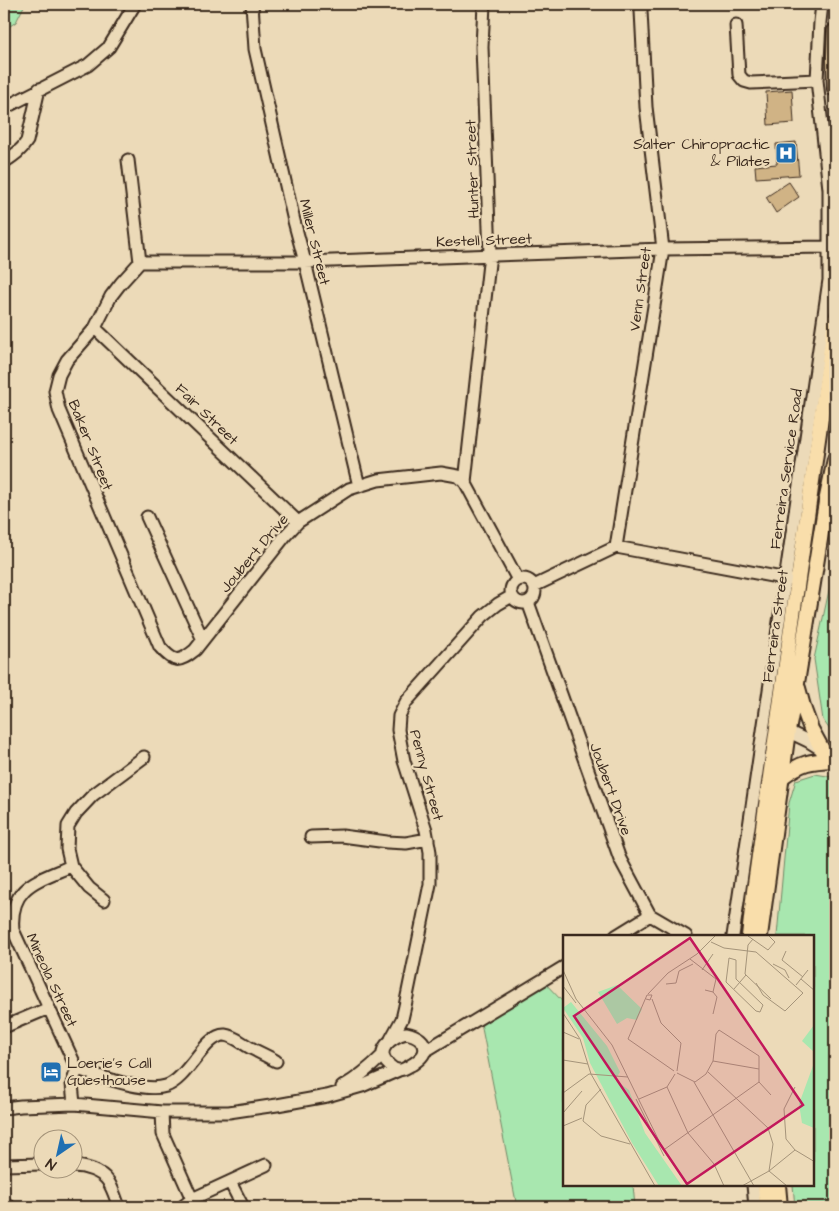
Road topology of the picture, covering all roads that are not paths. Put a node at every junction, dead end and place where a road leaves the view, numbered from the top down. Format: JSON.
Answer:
{"nodes":[{"id":1,"x":135,"y":4,"type":"edge"},
{"id":2,"x":252,"y":4,"type":"edge"},
{"id":3,"x":484,"y":4,"type":"edge"},
{"id":4,"x":642,"y":4,"type":"edge"},
{"id":5,"x":822,"y":4,"type":"edge"},
{"id":6,"x":736,"y":24,"type":"dead end"},
{"id":7,"x":835,"y":31,"type":"edge"},
{"id":8,"x":817,"y":80,"type":"junction"},
{"id":9,"x":39,"y":89,"type":"junction"},
{"id":10,"x":835,"y":90,"type":"edge"},
{"id":11,"x":4,"y":108,"type":"edge"},
{"id":12,"x":128,"y":160,"type":"dead end"},
{"id":13,"x":4,"y":162,"type":"edge"},
{"id":14,"x":829,"y":247,"type":"junction"},
{"id":15,"x":663,"y":249,"type":"junction"},
{"id":16,"x":490,"y":254,"type":"junction"},
{"id":17,"x":140,"y":262,"type":"junction"},
{"id":18,"x":305,"y":262,"type":"junction"},
{"id":19,"x":835,"y":320,"type":"edge"},
{"id":20,"x":95,"y":328,"type":"junction"},
{"id":21,"x":835,"y":459,"type":"edge"},
{"id":22,"x":465,"y":482,"type":"junction"},
{"id":23,"x":359,"y":486,"type":"junction"},
{"id":24,"x":147,"y":517,"type":"dead end"},
{"id":25,"x":298,"y":522,"type":"junction"},
{"id":26,"x":616,"y":547,"type":"junction"},
{"id":27,"x":518,"y":580,"type":"junction"},
{"id":28,"x":791,"y":580,"type":"junction"},
{"id":29,"x":813,"y":583,"type":"junction"},
{"id":30,"x":534,"y":586,"type":"junction"},
{"id":31,"x":512,"y":596,"type":"junction"},
{"id":32,"x":528,"y":602,"type":"junction"},
{"id":33,"x":203,"y":640,"type":"junction"},
{"id":34,"x":175,"y":660,"type":"joint"},
{"id":35,"x":797,"y":683,"type":"junction"},
{"id":36,"x":782,"y":729,"type":"junction"},
{"id":37,"x":823,"y":751,"type":"junction"},
{"id":38,"x":144,"y":756,"type":"dead end"},
{"id":39,"x":835,"y":761,"type":"edge"},
{"id":40,"x":782,"y":777,"type":"junction"},
{"id":41,"x":311,"y":837,"type":"dead end"},
{"id":42,"x":428,"y":838,"type":"junction"},
{"id":43,"x":70,"y":866,"type":"junction"},
{"id":44,"x":104,"y":900,"type":"dead end"},
{"id":45,"x":650,"y":915,"type":"junction"},
{"id":46,"x":618,"y":935,"type":"edge"},
{"id":47,"x":684,"y":935,"type":"edge"},
{"id":48,"x":733,"y":935,"type":"edge"},
{"id":49,"x":749,"y":935,"type":"edge"},
{"id":50,"x":760,"y":935,"type":"edge"},
{"id":51,"x":563,"y":968,"type":"edge"},
{"id":52,"x":406,"y":1006,"type":"junction"},
{"id":53,"x":49,"y":1008,"type":"junction"},
{"id":54,"x":4,"y":1027,"type":"edge"},
{"id":55,"x":416,"y":1036,"type":"junction"},
{"id":56,"x":449,"y":1037,"type":"junction"},
{"id":57,"x":391,"y":1039,"type":"junction"},
{"id":58,"x":424,"y":1051,"type":"junction"},
{"id":59,"x":383,"y":1055,"type":"junction"},
{"id":60,"x":276,"y":1061,"type":"dead end"},
{"id":61,"x":77,"y":1069,"type":"junction"},
{"id":62,"x":399,"y":1070,"type":"junction"},
{"id":63,"x":327,"y":1096,"type":"junction"},
{"id":64,"x":74,"y":1104,"type":"junction"},
{"id":65,"x":4,"y":1108,"type":"edge"},
{"id":66,"x":162,"y":1112,"type":"junction"},
{"id":67,"x":32,"y":1164,"type":"edge"},
{"id":68,"x":4,"y":1165,"type":"edge"},
{"id":69,"x":266,"y":1165,"type":"dead end"},
{"id":70,"x":82,"y":1167,"type":"edge"},
{"id":71,"x":230,"y":1182,"type":"junction"},
{"id":72,"x":753,"y":1186,"type":"edge"},
{"id":73,"x":765,"y":1186,"type":"edge"},
{"id":74,"x":778,"y":1186,"type":"edge"},
{"id":75,"x":192,"y":1199,"type":"junction"},
{"id":76,"x":4,"y":1202,"type":"edge"},
{"id":77,"x":10,"y":1207,"type":"edge"},
{"id":78,"x":119,"y":1207,"type":"edge"},
{"id":79,"x":182,"y":1207,"type":"edge"},
{"id":80,"x":243,"y":1207,"type":"edge"},
{"id":81,"x":755,"y":1207,"type":"edge"},
{"id":82,"x":767,"y":1207,"type":"edge"},
{"id":83,"x":780,"y":1207,"type":"edge"}],
"edges":[{"from":1,"to":9,"type":"street"},
{"from":2,"to":18,"type":"street","name":"Miller Street"},
{"from":3,"to":16,"type":"street","name":"Hunter Street"},
{"from":4,"to":15,"type":"street","name":"Venn Street"},
{"from":5,"to":8,"type":"street","name":"Ferreira Service Road"},
{"from":6,"to":8,"type":"street"},
{"from":7,"to":10,"type":"main road"},
{"from":8,"to":14,"type":"street","name":"Ferreira Service Road"},
{"from":9,"to":11,"type":"street"},
{"from":9,"to":13,"type":"street"},
{"from":12,"to":17,"type":"street"},
{"from":14,"to":15,"type":"street","name":"Kestell Street"},
{"from":14,"to":28,"type":"street","name":"Ferreira Service Road"},
{"from":15,"to":16,"type":"street","name":"Kestell Street"},
{"from":15,"to":26,"type":"street","name":"Venn Street"},
{"from":16,"to":18,"type":"street","name":"Kestell Street"},
{"from":16,"to":22,"type":"street","name":"Hunter Street"},
{"from":17,"to":18,"type":"street","name":"Kestell Street"},
{"from":17,"to":20,"type":"street","name":"Baker Street"},
{"from":18,"to":23,"type":"street","name":"Miller Street"},
{"from":19,"to":28,"type":"main road","name":"Ferreira Street"},
{"from":20,"to":25,"type":"street","name":"Fair Street"},
{"from":20,"to":34,"type":"street","name":"Baker Street"},
{"from":21,"to":29,"type":"main road","name":"Ferreira Street"},
{"from":22,"to":23,"type":"street","name":"Joubert Drive"},
{"from":22,"to":27,"type":"street"},
{"from":23,"to":25,"type":"street","name":"Joubert Drive"},
{"from":24,"to":33,"type":"street"},
{"from":25,"to":33,"type":"street","name":"Joubert Drive"},
{"from":26,"to":28,"type":"street"},
{"from":26,"to":30,"type":"street"},
{"from":27,"to":30,"type":"street"},
{"from":27,"to":31,"type":"street"},
{"from":28,"to":29,"type":"street"},
{"from":28,"to":36,"type":"main road","name":"Ferreira Street"},
{"from":28,"to":48,"type":"street","name":"Ferreira Service Road"},
{"from":29,"to":35,"type":"main road","name":"Ferreira Street"},
{"from":30,"to":32,"type":"street"},
{"from":31,"to":32,"type":"street"},
{"from":31,"to":42,"type":"street","name":"Penny Street"},
{"from":32,"to":45,"type":"street","name":"Joubert Drive"},
{"from":33,"to":34,"type":"street","name":"Joubert Drive"},
{"from":35,"to":36,"type":"main road","name":"Ferreira Street"},
{"from":35,"to":37,"type":"main road"},
{"from":36,"to":37,"type":"street"},
{"from":36,"to":40,"type":"main road","name":"Ferreira Street"},
{"from":36,"to":49,"type":"main road","name":"Ferreira Street"},
{"from":37,"to":39,"type":"street"},
{"from":38,"to":43,"type":"street"},
{"from":39,"to":40,"type":"main road"},
{"from":40,"to":50,"type":"main road","name":"Ferreira Street"},
{"from":41,"to":42,"type":"street"},
{"from":42,"to":52,"type":"street","name":"Penny Street"},
{"from":43,"to":44,"type":"street"},
{"from":43,"to":53,"type":"street","name":"Mineola Street"},
{"from":45,"to":46,"type":"street"},
{"from":45,"to":47,"type":"street"},
{"from":51,"to":56,"type":"street"},
{"from":52,"to":55,"type":"street","name":"Penny Street"},
{"from":52,"to":57,"type":"street","name":"Penny Street"},
{"from":53,"to":54,"type":"street"},
{"from":53,"to":61,"type":"street","name":"Mineola Street"},
{"from":55,"to":56,"type":"street"},
{"from":55,"to":57,"type":"street"},
{"from":55,"to":58,"type":"street"},
{"from":56,"to":58,"type":"street"},
{"from":57,"to":59,"type":"street"},
{"from":58,"to":62,"type":"street"},
{"from":59,"to":62,"type":"street"},
{"from":59,"to":63,"type":"street"},
{"from":60,"to":61,"type":"street"},
{"from":61,"to":64,"type":"street"},
{"from":62,"to":63,"type":"street"},
{"from":63,"to":66,"type":"street"},
{"from":64,"to":65,"type":"street"},
{"from":64,"to":66,"type":"street"},
{"from":66,"to":75,"type":"street"},
{"from":67,"to":68,"type":"street"},
{"from":69,"to":71,"type":"street"},
{"from":70,"to":78,"type":"street"},
{"from":71,"to":75,"type":"street"},
{"from":71,"to":80,"type":"street"},
{"from":72,"to":81,"type":"street"},
{"from":73,"to":82,"type":"main road"},
{"from":74,"to":83,"type":"main road"},
{"from":75,"to":79,"type":"street"},
{"from":76,"to":77,"type":"street"}]}
